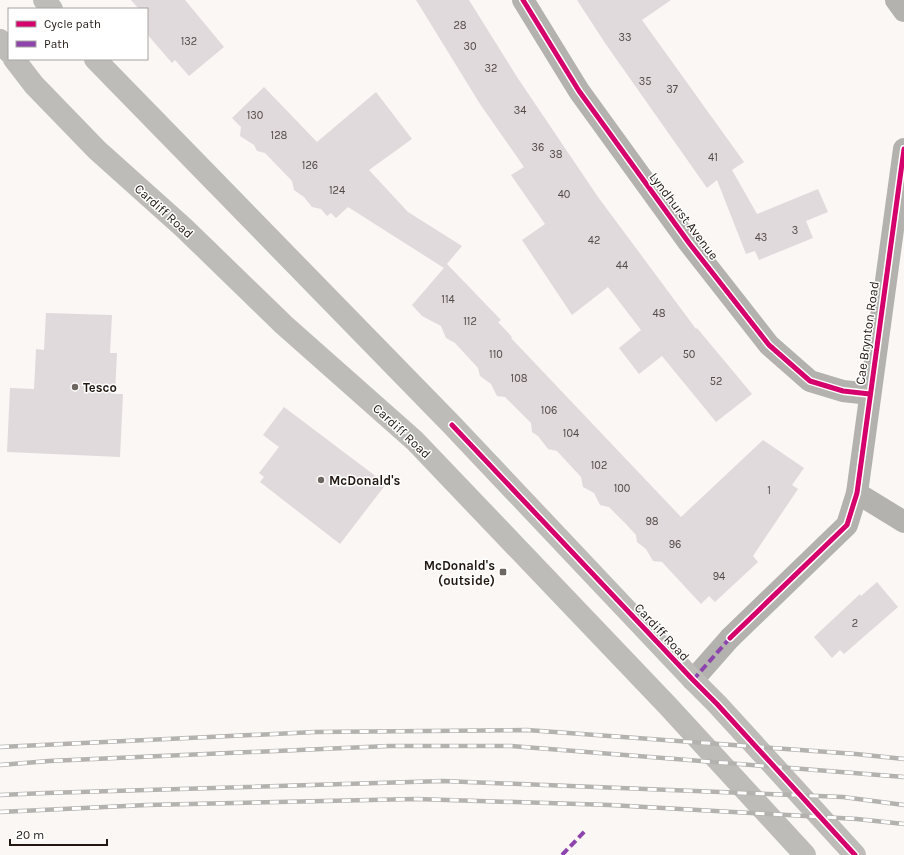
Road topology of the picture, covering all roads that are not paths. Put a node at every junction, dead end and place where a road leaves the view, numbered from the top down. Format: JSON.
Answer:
{"nodes":[{"id":1,"x":44,"y":0,"type":"edge"},
{"id":2,"x":523,"y":0,"type":"edge"},
{"id":3,"x":896,"y":0,"type":"edge"},
{"id":4,"x":51,"y":8,"type":"edge"},
{"id":5,"x":904,"y":11,"type":"edge"},
{"id":6,"x":0,"y":40,"type":"edge"},
{"id":7,"x":8,"y":51,"type":"edge"},
{"id":8,"x":15,"y":60,"type":"edge"},
{"id":9,"x":96,"y":60,"type":"edge"},
{"id":10,"x":904,"y":148,"type":"edge"},
{"id":11,"x":870,"y":394,"type":"junction"},
{"id":12,"x":857,"y":493,"type":"junction"},
{"id":13,"x":904,"y":522,"type":"edge"},
{"id":14,"x":693,"y":680,"type":"junction"},
{"id":15,"x":805,"y":855,"type":"edge"},
{"id":16,"x":855,"y":855,"type":"edge"}],
"edges":[{"from":1,"to":4,"type":"main road"},
{"from":2,"to":11,"type":"street","name":"Lyndhurst Avenue"},
{"from":3,"to":5,"type":"street"},
{"from":6,"to":7,"type":"main road"},
{"from":8,"to":15,"type":"main road","name":"Cardiff Road"},
{"from":9,"to":14,"type":"main road","name":"Cardiff Road"},
{"from":10,"to":11,"type":"street","name":"Cae Brynton Road"},
{"from":11,"to":12,"type":"street","name":"Cae Brynton Road"},
{"from":12,"to":13,"type":"street"},
{"from":12,"to":14,"type":"street","name":"Cae Brynton Road"},
{"from":14,"to":16,"type":"main road","name":"Cardiff Road"}]}
